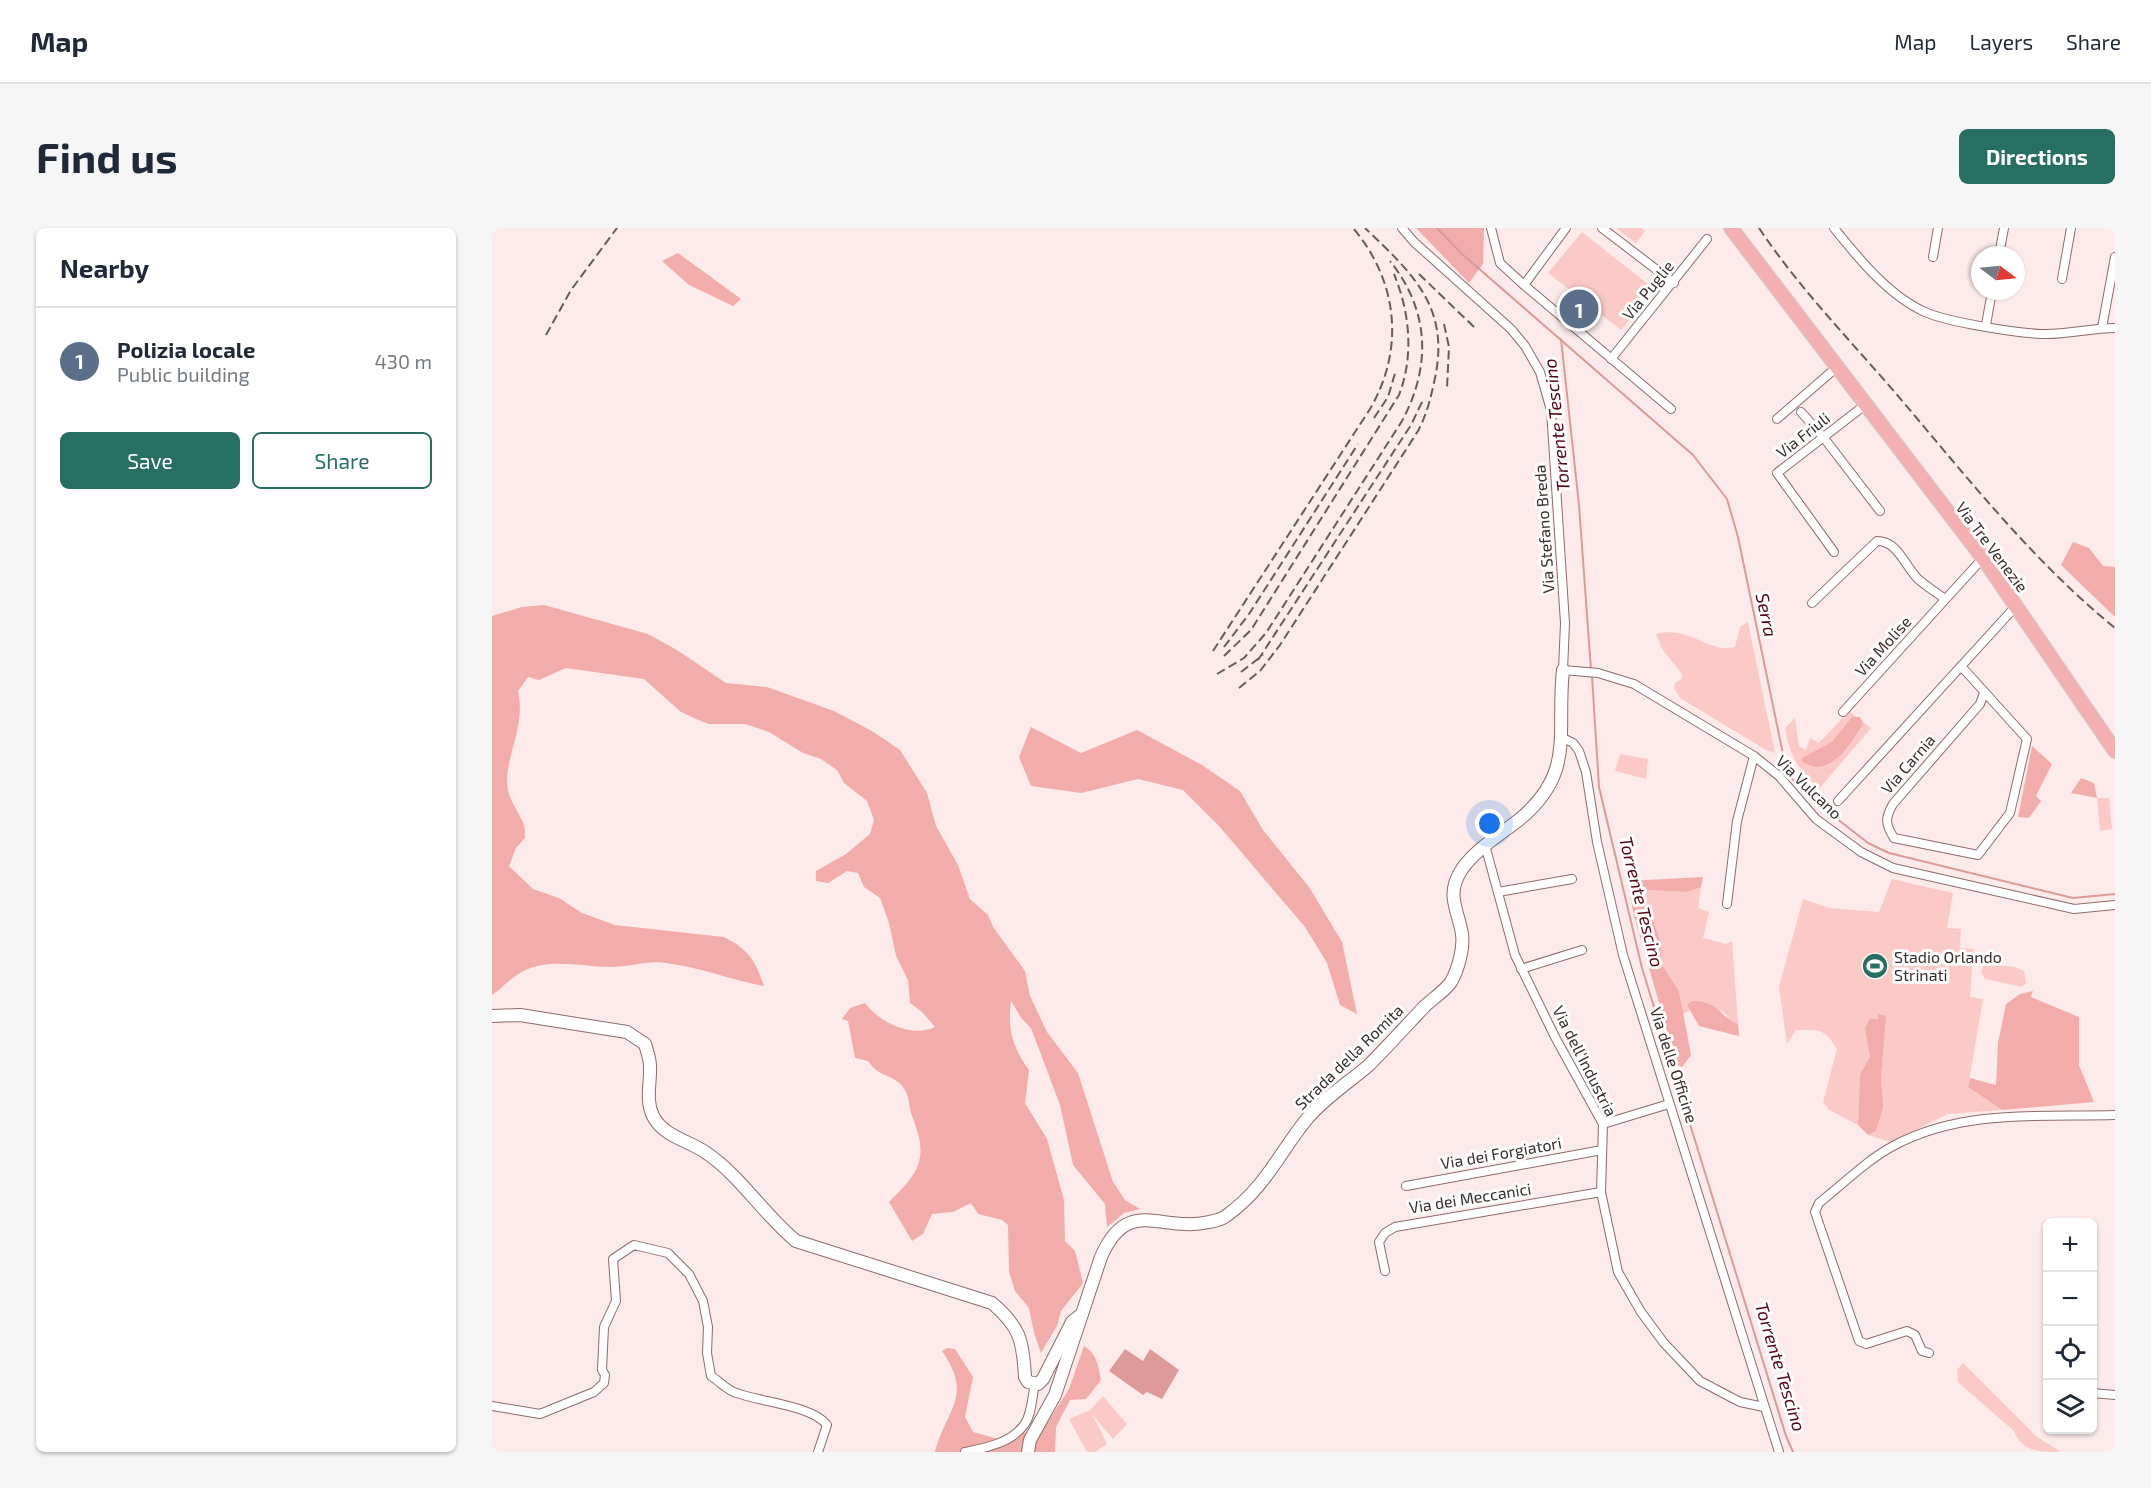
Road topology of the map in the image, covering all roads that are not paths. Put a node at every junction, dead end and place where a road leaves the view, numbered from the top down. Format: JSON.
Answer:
{"nodes":[{"id":1,"x":1402,"y":228,"type":"edge"},
{"id":2,"x":1491,"y":228,"type":"edge"},
{"id":3,"x":1566,"y":228,"type":"edge"},
{"id":4,"x":1602,"y":228,"type":"edge"},
{"id":5,"x":1731,"y":228,"type":"edge"},
{"id":6,"x":1834,"y":228,"type":"edge"},
{"id":7,"x":1938,"y":228,"type":"edge"},
{"id":8,"x":2004,"y":228,"type":"edge"},
{"id":9,"x":2071,"y":228,"type":"edge"},
{"id":10,"x":1707,"y":239,"type":"dead end"},
{"id":11,"x":2001,"y":246,"type":"edge"},
{"id":12,"x":1933,"y":257,"type":"dead end"},
{"id":13,"x":2115,"y":257,"type":"edge"},
{"id":14,"x":2062,"y":279,"type":"dead end"},
{"id":15,"x":1674,"y":283,"type":"junction"},
{"id":16,"x":1524,"y":285,"type":"junction"},
{"id":17,"x":1990,"y":300,"type":"edge"},
{"id":18,"x":1986,"y":325,"type":"junction"},
{"id":19,"x":2102,"y":328,"type":"junction"},
{"id":20,"x":2115,"y":328,"type":"edge"},
{"id":21,"x":1611,"y":359,"type":"junction"},
{"id":22,"x":1837,"y":367,"type":"junction"},
{"id":23,"x":1865,"y":405,"type":"junction"},
{"id":24,"x":1671,"y":409,"type":"dead end"},
{"id":25,"x":1801,"y":412,"type":"dead end"},
{"id":26,"x":1777,"y":419,"type":"dead end"},
{"id":27,"x":1824,"y":438,"type":"junction"},
{"id":28,"x":1880,"y":511,"type":"dead end"},
{"id":29,"x":1834,"y":552,"type":"dead end"},
{"id":30,"x":1983,"y":558,"type":"junction"},
{"id":31,"x":1945,"y":600,"type":"junction"},
{"id":32,"x":1812,"y":603,"type":"dead end"},
{"id":33,"x":2016,"y":606,"type":"junction"},
{"id":34,"x":1961,"y":666,"type":"junction"},
{"id":35,"x":1563,"y":670,"type":"junction"},
{"id":36,"x":1984,"y":693,"type":"junction"},
{"id":37,"x":1844,"y":712,"type":"dead end"},
{"id":38,"x":1561,"y":737,"type":"junction"},
{"id":39,"x":2115,"y":750,"type":"edge"},
{"id":40,"x":1754,"y":756,"type":"junction"},
{"id":41,"x":1838,"y":801,"type":"dead end"},
{"id":42,"x":1485,"y":845,"type":"junction"},
{"id":43,"x":1572,"y":879,"type":"dead end"},
{"id":44,"x":1498,"y":892,"type":"junction"},
{"id":45,"x":1727,"y":904,"type":"dead end"},
{"id":46,"x":2115,"y":905,"type":"edge"},
{"id":47,"x":1582,"y":950,"type":"dead end"},
{"id":48,"x":1521,"y":969,"type":"junction"},
{"id":49,"x":492,"y":1017,"type":"edge"},
{"id":50,"x":1670,"y":1104,"type":"junction"},
{"id":51,"x":2115,"y":1115,"type":"edge"},
{"id":52,"x":1603,"y":1124,"type":"junction"},
{"id":53,"x":1602,"y":1150,"type":"junction"},
{"id":54,"x":1406,"y":1186,"type":"dead end"},
{"id":55,"x":1601,"y":1192,"type":"junction"},
{"id":56,"x":1384,"y":1271,"type":"dead end"},
{"id":57,"x":1083,"y":1314,"type":"junction"},
{"id":58,"x":1929,"y":1353,"type":"dead end"},
{"id":59,"x":1035,"y":1384,"type":"junction"},
{"id":60,"x":2097,"y":1393,"type":"edge"},
{"id":61,"x":2115,"y":1395,"type":"edge"},
{"id":62,"x":492,"y":1406,"type":"edge"},
{"id":63,"x":1764,"y":1407,"type":"junction"},
{"id":64,"x":818,"y":1452,"type":"edge"},
{"id":65,"x":965,"y":1452,"type":"edge"},
{"id":66,"x":1028,"y":1452,"type":"edge"},
{"id":67,"x":1779,"y":1452,"type":"edge"}],
"edges":[{"from":1,"to":35,"type":"street","name":"Via Stefano Breda"},
{"from":2,"to":16,"type":"street"},
{"from":3,"to":16,"type":"street"},
{"from":4,"to":15,"type":"street"},
{"from":5,"to":22,"type":"main road","name":"Via Tre Venezie"},
{"from":6,"to":18,"type":"street"},
{"from":7,"to":12,"type":"street"},
{"from":8,"to":11,"type":"street"},
{"from":9,"to":14,"type":"street"},
{"from":10,"to":15,"type":"street","name":"Via Puglie"},
{"from":13,"to":19,"type":"street"},
{"from":15,"to":21,"type":"street","name":"Via Puglie"},
{"from":16,"to":21,"type":"street"},
{"from":17,"to":18,"type":"street"},
{"from":18,"to":19,"type":"street"},
{"from":19,"to":20,"type":"street"},
{"from":21,"to":24,"type":"street"},
{"from":22,"to":23,"type":"main road","name":"Via Tre Venezie"},
{"from":22,"to":26,"type":"street"},
{"from":23,"to":27,"type":"street","name":"Via Friuli"},
{"from":23,"to":30,"type":"main road","name":"Via Tre Venezie"},
{"from":25,"to":27,"type":"street"},
{"from":27,"to":28,"type":"street"},
{"from":27,"to":29,"type":"street","name":"Via Friuli"},
{"from":30,"to":31,"type":"street","name":"Via Molise"},
{"from":30,"to":33,"type":"main road","name":"Via Tre Venezie"},
{"from":31,"to":32,"type":"street"},
{"from":31,"to":37,"type":"street","name":"Via Molise"},
{"from":33,"to":34,"type":"street","name":"Via Carnia"},
{"from":33,"to":39,"type":"main road","name":"Via Tre Venezie"},
{"from":34,"to":36,"type":"street","name":"Via Carnia"},
{"from":34,"to":41,"type":"street","name":"Via Carnia"},
{"from":35,"to":38,"type":"street","name":"Strada della Romita"},
{"from":35,"to":40,"type":"street","name":"Via Vulcano"},
{"from":36,"to":36,"type":"street","name":"Via Carnia"},
{"from":38,"to":42,"type":"street","name":"Strada della Romita"},
{"from":38,"to":50,"type":"street","name":"Via delle Officine"},
{"from":40,"to":45,"type":"street"},
{"from":40,"to":46,"type":"street","name":"Via Vulcano"},
{"from":42,"to":44,"type":"street","name":"Via dell'Industria"},
{"from":42,"to":57,"type":"street","name":"Strada della Romita"},
{"from":43,"to":44,"type":"street"},
{"from":44,"to":48,"type":"street","name":"Via dell'Industria"},
{"from":47,"to":48,"type":"street"},
{"from":48,"to":52,"type":"street","name":"Via dell'Industria"},
{"from":49,"to":59,"type":"street"},
{"from":50,"to":52,"type":"street"},
{"from":50,"to":63,"type":"street","name":"Via delle Officine"},
{"from":51,"to":58,"type":"street"},
{"from":52,"to":53,"type":"street","name":"Via dell'Industria"},
{"from":53,"to":54,"type":"street","name":"Via dei Forgiatori"},
{"from":53,"to":55,"type":"street","name":"Via dell'Industria"},
{"from":55,"to":56,"type":"street","name":"Via dei Meccanici"},
{"from":55,"to":63,"type":"street","name":"Via dell'Industria"},
{"from":57,"to":59,"type":"street"},
{"from":57,"to":66,"type":"street","name":"Strada della Romita"},
{"from":59,"to":65,"type":"street"},
{"from":60,"to":61,"type":"street"},
{"from":62,"to":64,"type":"street"},
{"from":63,"to":67,"type":"street","name":"Via delle Officine"}]}
